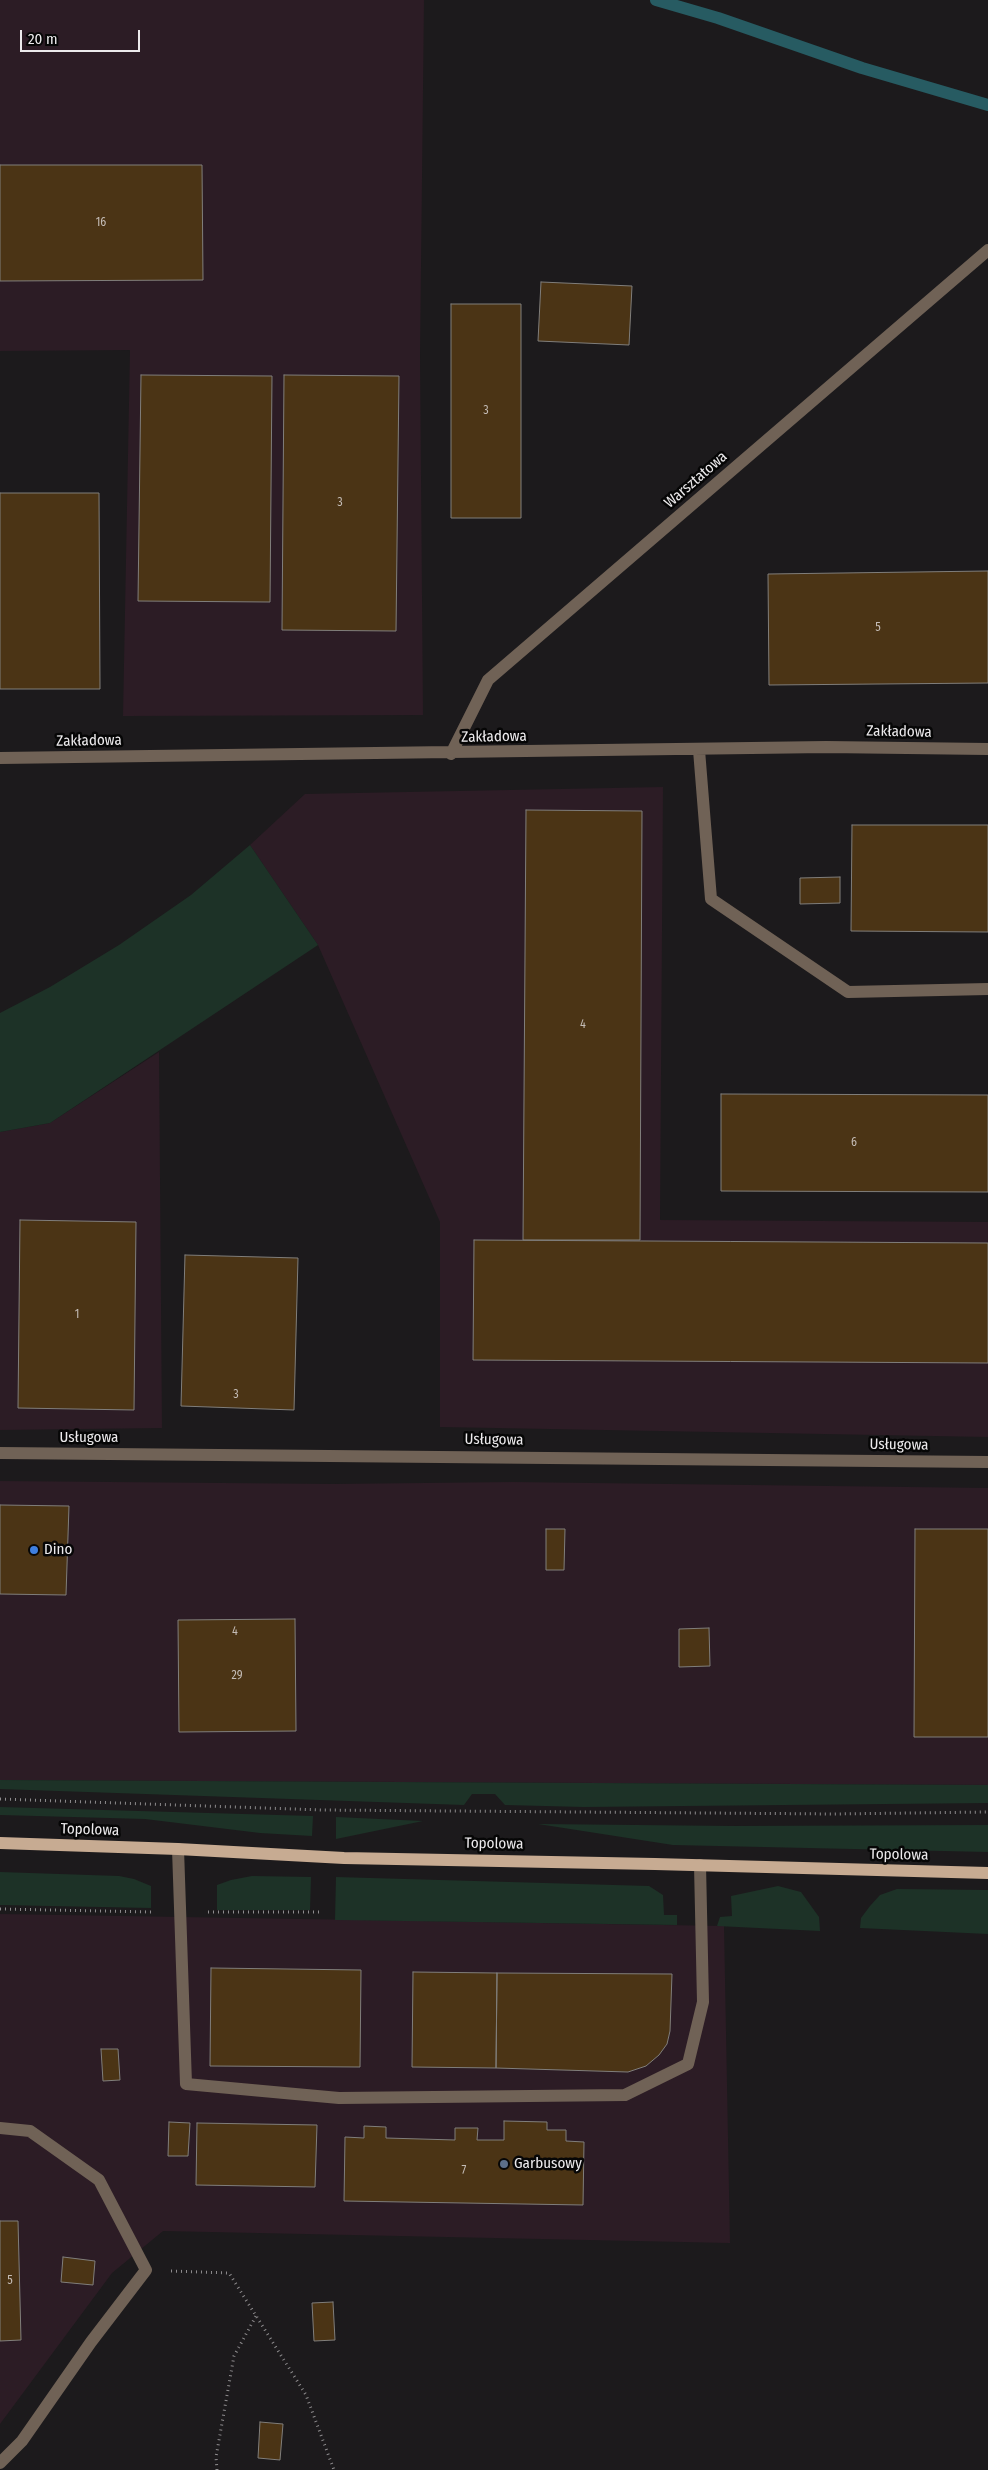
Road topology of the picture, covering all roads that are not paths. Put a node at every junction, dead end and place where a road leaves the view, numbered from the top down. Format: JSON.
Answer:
{"nodes":[{"id":1,"x":988,"y":250,"type":"edge"},
{"id":2,"x":988,"y":749,"type":"edge"},
{"id":3,"x":699,"y":750,"type":"junction"},
{"id":4,"x":451,"y":754,"type":"junction"},
{"id":5,"x":0,"y":758,"type":"edge"},
{"id":6,"x":988,"y":989,"type":"edge"},
{"id":7,"x":0,"y":1454,"type":"edge"},
{"id":8,"x":988,"y":1462,"type":"edge"},
{"id":9,"x":0,"y":1843,"type":"edge"},
{"id":10,"x":178,"y":1849,"type":"junction"},
{"id":11,"x":700,"y":1865,"type":"junction"},
{"id":12,"x":988,"y":1873,"type":"edge"},
{"id":13,"x":0,"y":2128,"type":"edge"},
{"id":14,"x":0,"y":2463,"type":"edge"}],
"edges":[{"from":1,"to":4,"type":"street","name":"Warsztatowa"},
{"from":2,"to":3,"type":"street","name":"Zakładowa"},
{"from":3,"to":4,"type":"street","name":"Zakładowa"},
{"from":3,"to":6,"type":"street"},
{"from":4,"to":5,"type":"street","name":"Zakładowa"},
{"from":7,"to":8,"type":"street","name":"Usługowa"},
{"from":9,"to":10,"type":"main road","name":"Topolowa"},
{"from":10,"to":11,"type":"main road","name":"Topolowa"},
{"from":10,"to":11,"type":"street"},
{"from":11,"to":12,"type":"main road","name":"Topolowa"},
{"from":13,"to":14,"type":"street"}]}
